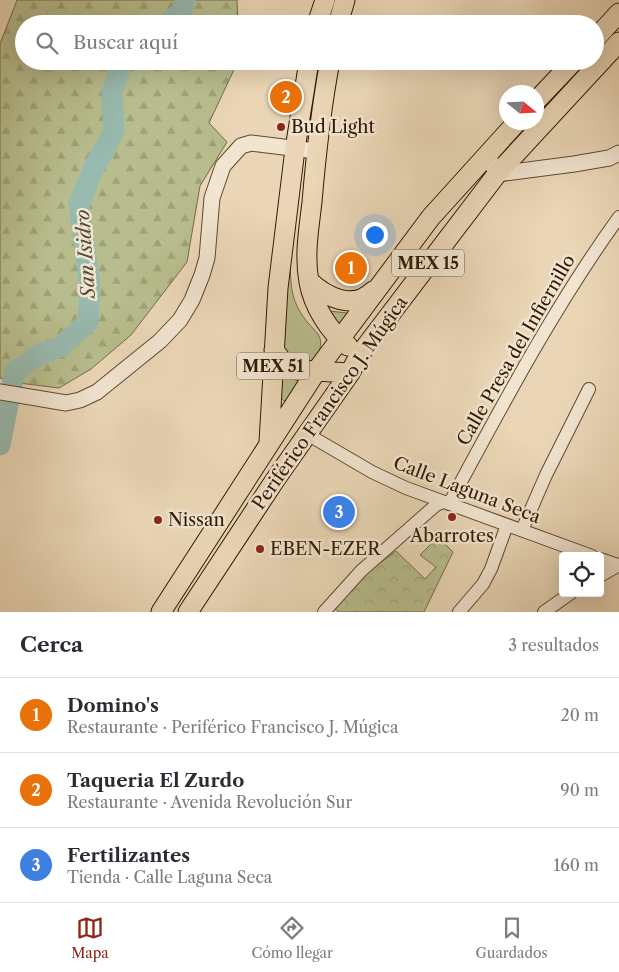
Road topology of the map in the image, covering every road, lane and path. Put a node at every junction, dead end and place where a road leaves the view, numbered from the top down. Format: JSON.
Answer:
{"nodes":[{"id":1,"x":325,"y":0,"type":"edge"},
{"id":2,"x":345,"y":0,"type":"edge"},
{"id":3,"x":619,"y":13,"type":"edge"},
{"id":4,"x":320,"y":15,"type":"edge"},
{"id":5,"x":341,"y":15,"type":"edge"},
{"id":6,"x":604,"y":29,"type":"edge"},
{"id":7,"x":619,"y":42,"type":"edge"},
{"id":8,"x":604,"y":58,"type":"edge"},
{"id":9,"x":308,"y":70,"type":"edge"},
{"id":10,"x":329,"y":70,"type":"edge"},
{"id":11,"x":565,"y":70,"type":"edge"},
{"id":12,"x":593,"y":70,"type":"edge"},
{"id":13,"x":544,"y":93,"type":"edge"},
{"id":14,"x":510,"y":130,"type":"edge"},
{"id":15,"x":295,"y":149,"type":"junction"},
{"id":16,"x":316,"y":151,"type":"junction"},
{"id":17,"x":619,"y":153,"type":"edge"},
{"id":18,"x":487,"y":154,"type":"junction"},
{"id":19,"x":497,"y":174,"type":"junction"},
{"id":20,"x":619,"y":217,"type":"edge"},
{"id":21,"x":309,"y":282,"type":"junction"},
{"id":22,"x":381,"y":284,"type":"junction"},
{"id":23,"x":339,"y":339,"type":"junction"},
{"id":24,"x":274,"y":350,"type":"junction"},
{"id":25,"x":360,"y":354,"type":"junction"},
{"id":26,"x":317,"y":370,"type":"junction"},
{"id":27,"x":350,"y":372,"type":"junction"},
{"id":28,"x":589,"y":389,"type":"dead end"},
{"id":29,"x":0,"y":392,"type":"edge"},
{"id":30,"x":307,"y":434,"type":"junction"},
{"id":31,"x":269,"y":444,"type":"junction"},
{"id":32,"x":275,"y":480,"type":"junction"},
{"id":33,"x":446,"y":503,"type":"junction"},
{"id":34,"x":507,"y":525,"type":"junction"},
{"id":35,"x":522,"y":530,"type":"junction"},
{"id":36,"x":581,"y":552,"type":"edge"},
{"id":37,"x":604,"y":560,"type":"edge"},
{"id":38,"x":618,"y":565,"type":"edge"},
{"id":39,"x":604,"y":574,"type":"edge"},
{"id":40,"x":565,"y":597,"type":"edge"},
{"id":41,"x":161,"y":612,"type":"edge"},
{"id":42,"x":188,"y":612,"type":"edge"},
{"id":43,"x":324,"y":612,"type":"edge"},
{"id":44,"x":459,"y":612,"type":"edge"},
{"id":45,"x":544,"y":612,"type":"edge"}],
"edges":[{"from":1,"to":4,"type":"main road"},
{"from":2,"to":5,"type":"main road"},
{"from":3,"to":6,"type":"main road"},
{"from":7,"to":8,"type":"main road","name":"Periférico Francisco J. Múgica","number":"MEX 15"},
{"from":9,"to":15,"type":"main road","number":"MEX 51"},
{"from":10,"to":16,"type":"main road"},
{"from":11,"to":13,"type":"main road"},
{"from":12,"to":19,"type":"main road","name":"Periférico Francisco J. Múgica","number":"MEX 15"},
{"from":14,"to":18,"type":"main road","name":"Periférico Francisco J. Múgica","number":"MEX 15"},
{"from":15,"to":16,"type":"street"},
{"from":15,"to":24,"type":"main road","number":"MEX 51"},
{"from":15,"to":29,"type":"street"},
{"from":16,"to":21,"type":"main road"},
{"from":17,"to":19,"type":"street"},
{"from":18,"to":19,"type":"street"},
{"from":18,"to":22,"type":"main road","name":"Periférico Francisco J. Múgica","number":"MEX 15"},
{"from":19,"to":25,"type":"main road","name":"Periférico Francisco J. Múgica","number":"MEX 15"},
{"from":20,"to":33,"type":"street","name":"Calle Presa del Infiernillo"},
{"from":21,"to":22,"type":"main road"},
{"from":21,"to":23,"type":"main road"},
{"from":22,"to":23,"type":"main road","name":"Periférico Francisco J. Múgica","number":"MEX 15"},
{"from":23,"to":25,"type":"main road"},
{"from":23,"to":26,"type":"main road","name":"Periférico Francisco J. Múgica","number":"MEX 15"},
{"from":24,"to":26,"type":"main road"},
{"from":24,"to":31,"type":"main road","number":"MEX 51"},
{"from":25,"to":27,"type":"main road","name":"Periférico Francisco J. Múgica","number":"MEX 15"},
{"from":26,"to":27,"type":"main road"},
{"from":26,"to":31,"type":"main road","name":"Periférico Francisco J. Múgica","number":"MEX 15"},
{"from":27,"to":30,"type":"main road","name":"Periférico Francisco J. Múgica","number":"MEX 15"},
{"from":28,"to":35,"type":"street"},
{"from":30,"to":32,"type":"main road","name":"Periférico Francisco J. Múgica","number":"MEX 15"},
{"from":30,"to":33,"type":"street","name":"Calle Laguna Seca"},
{"from":31,"to":32,"type":"main road","number":"MEX 51"},
{"from":31,"to":41,"type":"main road","name":"Periférico Francisco J. Múgica","number":"MEX 15"},
{"from":32,"to":42,"type":"main road","name":"Periférico Francisco J. Múgica","number":"MEX 15"},
{"from":33,"to":34,"type":"street","name":"Calle Laguna Seca"},
{"from":33,"to":43,"type":"street","name":"Calle Presa del Infiernillo"},
{"from":34,"to":35,"type":"street","name":"Calle Laguna Seca"},
{"from":34,"to":44,"type":"street"},
{"from":35,"to":36,"type":"street","name":"Calle Laguna Seca"},
{"from":37,"to":38,"type":"street"},
{"from":38,"to":39,"type":"street"},
{"from":40,"to":45,"type":"street"}]}
